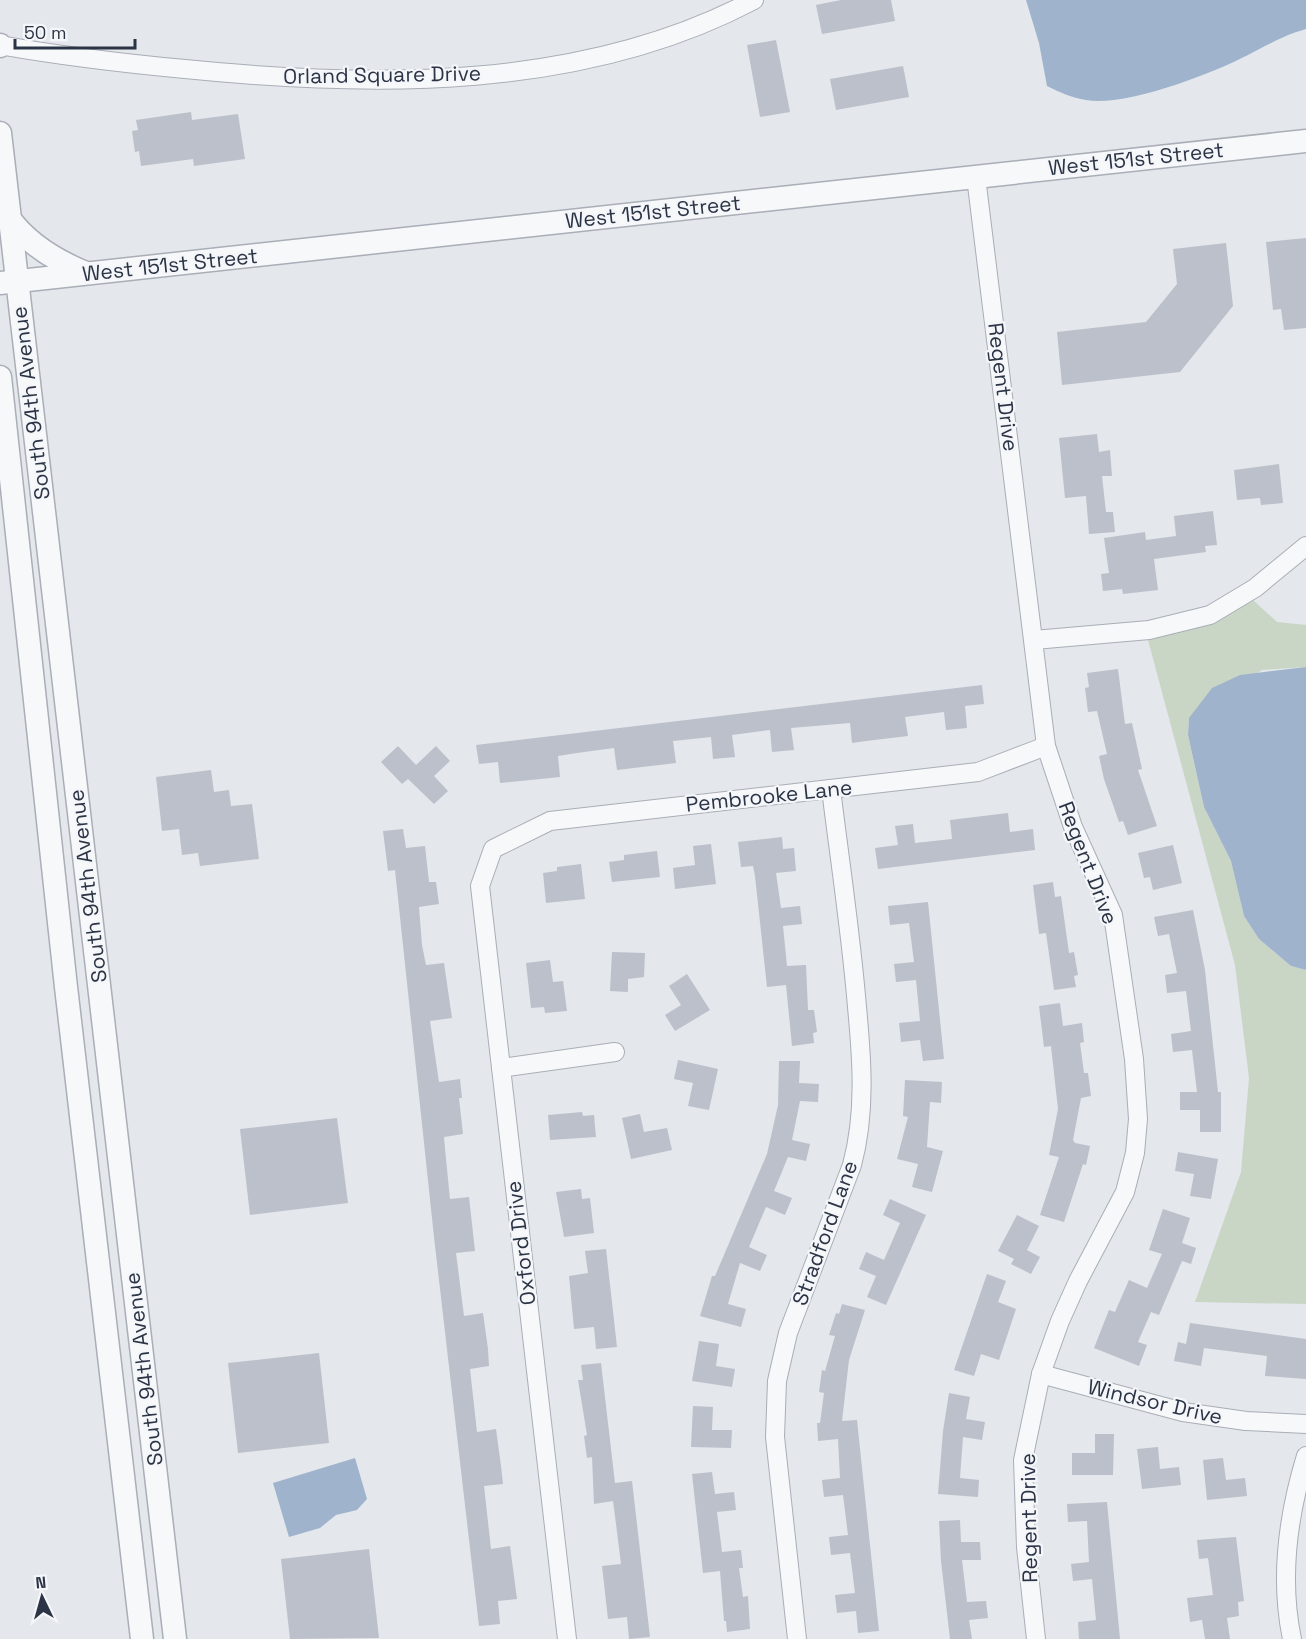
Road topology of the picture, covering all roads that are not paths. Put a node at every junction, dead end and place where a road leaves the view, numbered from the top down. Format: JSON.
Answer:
{"nodes":[{"id":1,"x":754,"y":0,"type":"edge"},
{"id":2,"x":0,"y":45,"type":"edge"},
{"id":3,"x":0,"y":133,"type":"edge"},
{"id":4,"x":1306,"y":141,"type":"edge"},
{"id":5,"x":976,"y":177,"type":"junction"},
{"id":6,"x":9,"y":218,"type":"junction"},
{"id":7,"x":87,"y":274,"type":"junction"},
{"id":8,"x":8,"y":282,"type":"edge"},
{"id":9,"x":0,"y":377,"type":"edge"},
{"id":10,"x":1306,"y":546,"type":"edge"},
{"id":11,"x":1034,"y":640,"type":"junction"},
{"id":12,"x":1046,"y":746,"type":"junction"},
{"id":13,"x":831,"y":789,"type":"junction"},
{"id":14,"x":493,"y":849,"type":"joint"},
{"id":15,"x":615,"y":1052,"type":"dead end"},
{"id":16,"x":501,"y":1068,"type":"junction"},
{"id":17,"x":1041,"y":1374,"type":"junction"},
{"id":18,"x":1306,"y":1424,"type":"edge"},
{"id":19,"x":1306,"y":1456,"type":"edge"},
{"id":20,"x":142,"y":1639,"type":"edge"},
{"id":21,"x":175,"y":1639,"type":"edge"},
{"id":22,"x":567,"y":1639,"type":"edge"},
{"id":23,"x":797,"y":1639,"type":"edge"},
{"id":24,"x":1036,"y":1639,"type":"edge"},
{"id":25,"x":1292,"y":1639,"type":"edge"}],
"edges":[{"from":1,"to":2,"type":"street","name":"Orland Square Drive"},
{"from":3,"to":6,"type":"street","name":"South 94th Avenue"},
{"from":4,"to":5,"type":"street","name":"West 151st Street"},
{"from":5,"to":7,"type":"street","name":"West 151st Street"},
{"from":5,"to":11,"type":"street","name":"Regent Drive"},
{"from":6,"to":7,"type":"street"},
{"from":6,"to":8,"type":"street","name":"South 94th Avenue"},
{"from":7,"to":8,"type":"street","name":"West 151st Street"},
{"from":8,"to":21,"type":"street","name":"South 94th Avenue"},
{"from":9,"to":20,"type":"street","name":"South 94th Avenue"},
{"from":10,"to":11,"type":"street"},
{"from":11,"to":12,"type":"street","name":"Regent Drive"},
{"from":12,"to":13,"type":"street","name":"Pembrooke Lane"},
{"from":12,"to":17,"type":"street","name":"Regent Drive"},
{"from":13,"to":14,"type":"street","name":"Pembrooke Lane"},
{"from":13,"to":23,"type":"street","name":"Stradford Lane"},
{"from":14,"to":16,"type":"street","name":"Oxford Drive"},
{"from":15,"to":16,"type":"street"},
{"from":16,"to":22,"type":"street","name":"Oxford Drive"},
{"from":17,"to":18,"type":"street","name":"Windsor Drive"},
{"from":17,"to":24,"type":"street","name":"Regent Drive"},
{"from":19,"to":25,"type":"street"}]}
